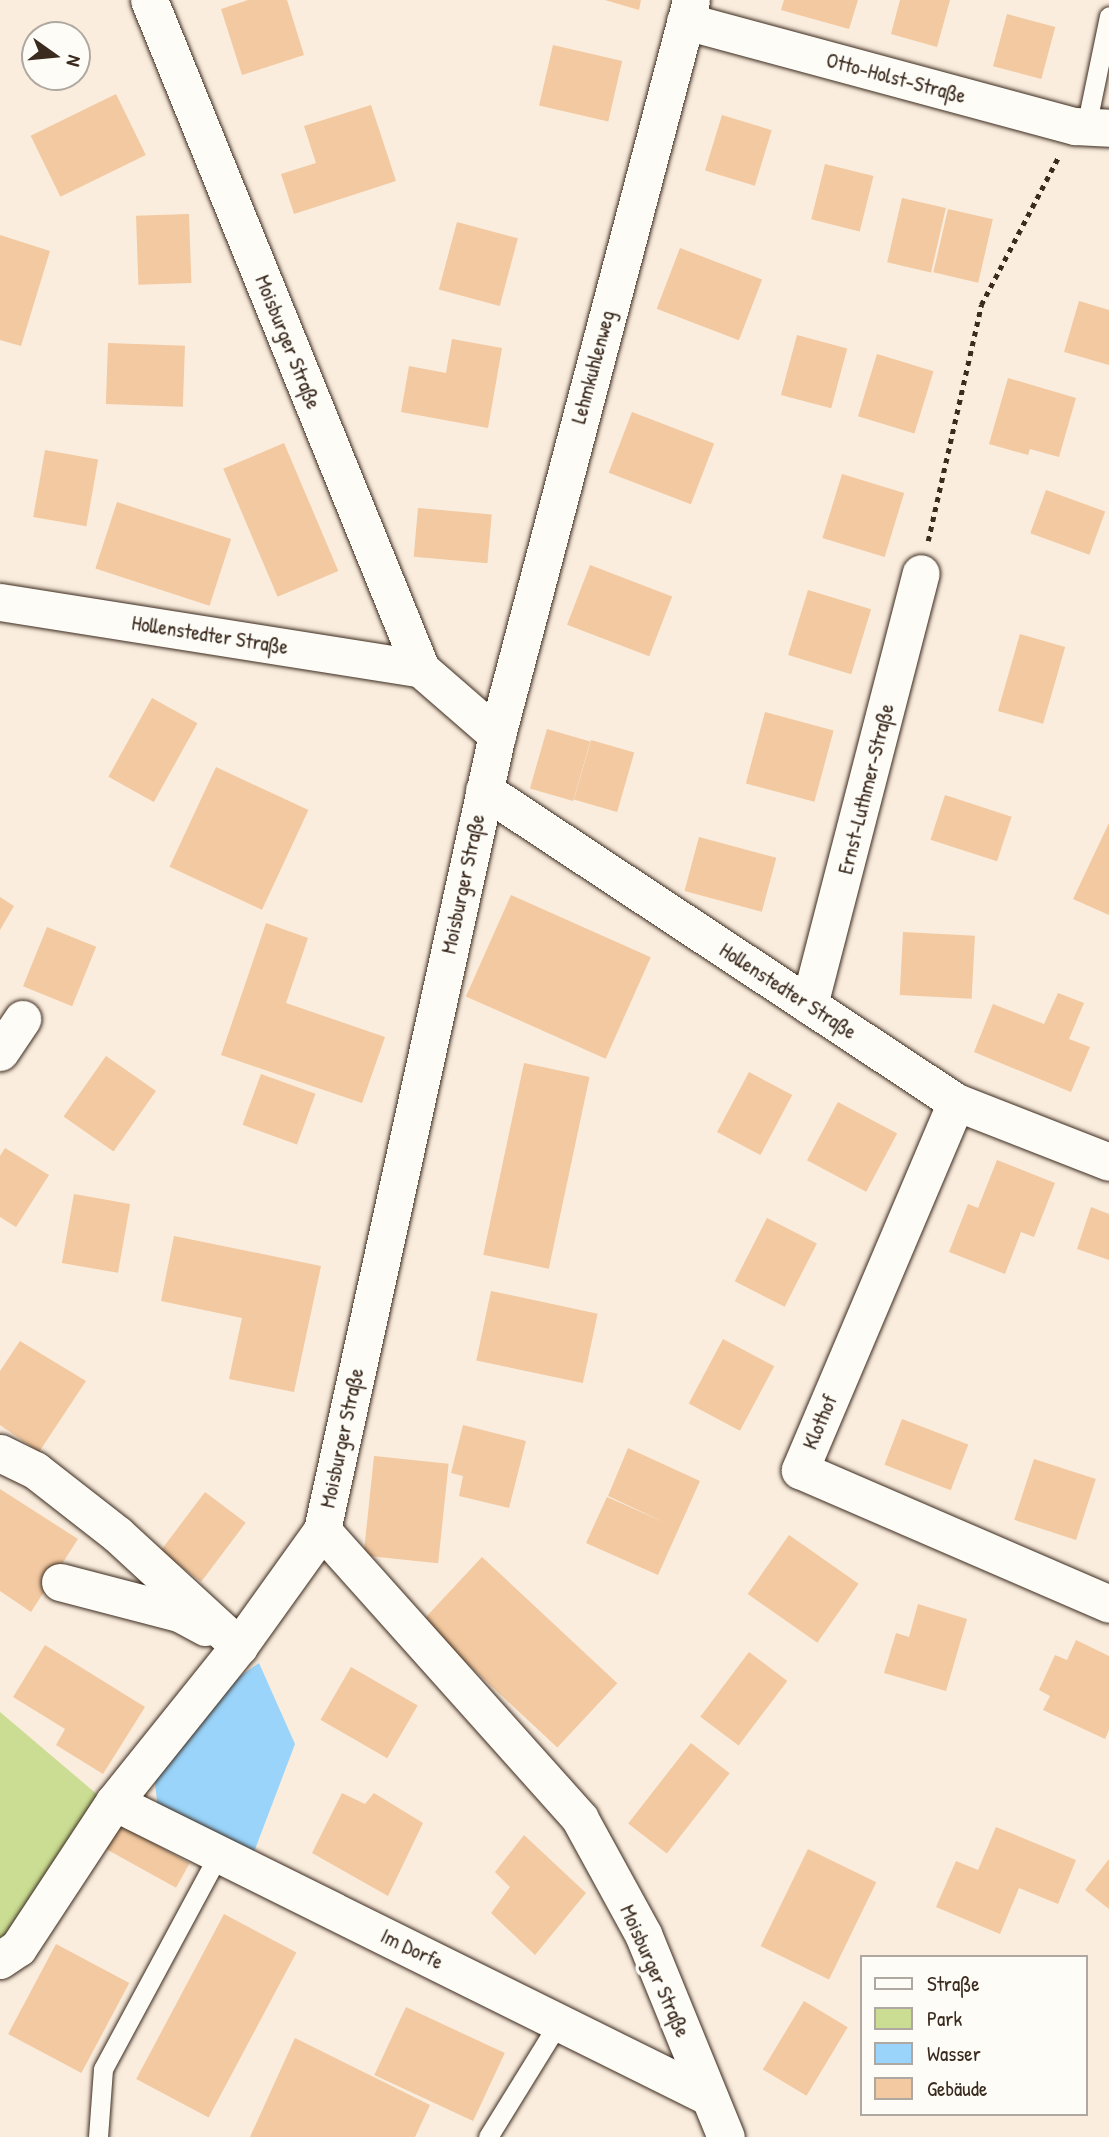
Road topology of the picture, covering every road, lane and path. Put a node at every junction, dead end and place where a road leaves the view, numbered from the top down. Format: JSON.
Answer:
{"nodes":[{"id":1,"x":149,"y":0,"type":"edge"},
{"id":2,"x":688,"y":11,"type":"edge"},
{"id":3,"x":1109,"y":16,"type":"edge"},
{"id":4,"x":1090,"y":127,"type":"edge"},
{"id":5,"x":921,"y":573,"type":"joint"},
{"id":6,"x":0,"y":601,"type":"edge"},
{"id":7,"x":421,"y":668,"type":"junction"},
{"id":8,"x":496,"y":735,"type":"junction"},
{"id":9,"x":484,"y":790,"type":"junction"},
{"id":10,"x":809,"y":1005,"type":"junction"},
{"id":11,"x":22,"y":1019,"type":"dead end"},
{"id":12,"x":0,"y":1052,"type":"edge"},
{"id":13,"x":956,"y":1102,"type":"junction"},
{"id":14,"x":1107,"y":1153,"type":"edge"},
{"id":15,"x":0,"y":1453,"type":"edge"},
{"id":16,"x":322,"y":1530,"type":"junction"},
{"id":17,"x":60,"y":1582,"type":"dead end"},
{"id":18,"x":1109,"y":1604,"type":"edge"},
{"id":19,"x":239,"y":1646,"type":"junction"},
{"id":20,"x":114,"y":1802,"type":"junction"},
{"id":21,"x":219,"y":1854,"type":"junction"},
{"id":22,"x":0,"y":1960,"type":"edge"},
{"id":23,"x":559,"y":2022,"type":"junction"},
{"id":24,"x":709,"y":2097,"type":"junction"},
{"id":25,"x":98,"y":2137,"type":"edge"},
{"id":26,"x":488,"y":2137,"type":"edge"},
{"id":27,"x":726,"y":2137,"type":"edge"}],
"edges":[{"from":1,"to":7,"type":"street","name":"Moisburger Straße"},
{"from":2,"to":4,"type":"street","name":"Otto-Holst-Straße"},
{"from":2,"to":8,"type":"street","name":"Lehmkuhlenweg"},
{"from":3,"to":4,"type":"lane"},
{"from":4,"to":5,"type":"path"},
{"from":5,"to":10,"type":"street","name":"Ernst-Luthmer-Straße"},
{"from":6,"to":7,"type":"street","name":"Hollenstedter Straße"},
{"from":7,"to":8,"type":"street","name":"Moisburger Straße"},
{"from":8,"to":9,"type":"street","name":"Lehmkuhlenweg"},
{"from":9,"to":10,"type":"street","name":"Hollenstedter Straße"},
{"from":9,"to":16,"type":"street","name":"Moisburger Straße"},
{"from":10,"to":13,"type":"street","name":"Hollenstedter Straße"},
{"from":11,"to":12,"type":"street"},
{"from":13,"to":14,"type":"street","name":"Hollenstedter Straße"},
{"from":13,"to":18,"type":"street","name":"Klothof"},
{"from":15,"to":19,"type":"street"},
{"from":16,"to":19,"type":"street"},
{"from":16,"to":24,"type":"street","name":"Moisburger Straße"},
{"from":17,"to":19,"type":"street"},
{"from":19,"to":20,"type":"street"},
{"from":20,"to":21,"type":"street","name":"Im Dorfe"},
{"from":20,"to":22,"type":"street"},
{"from":21,"to":23,"type":"street","name":"Im Dorfe"},
{"from":21,"to":25,"type":"lane"},
{"from":23,"to":24,"type":"street","name":"Im Dorfe"},
{"from":23,"to":26,"type":"lane"},
{"from":24,"to":27,"type":"street","name":"Moisburger Straße"}]}
